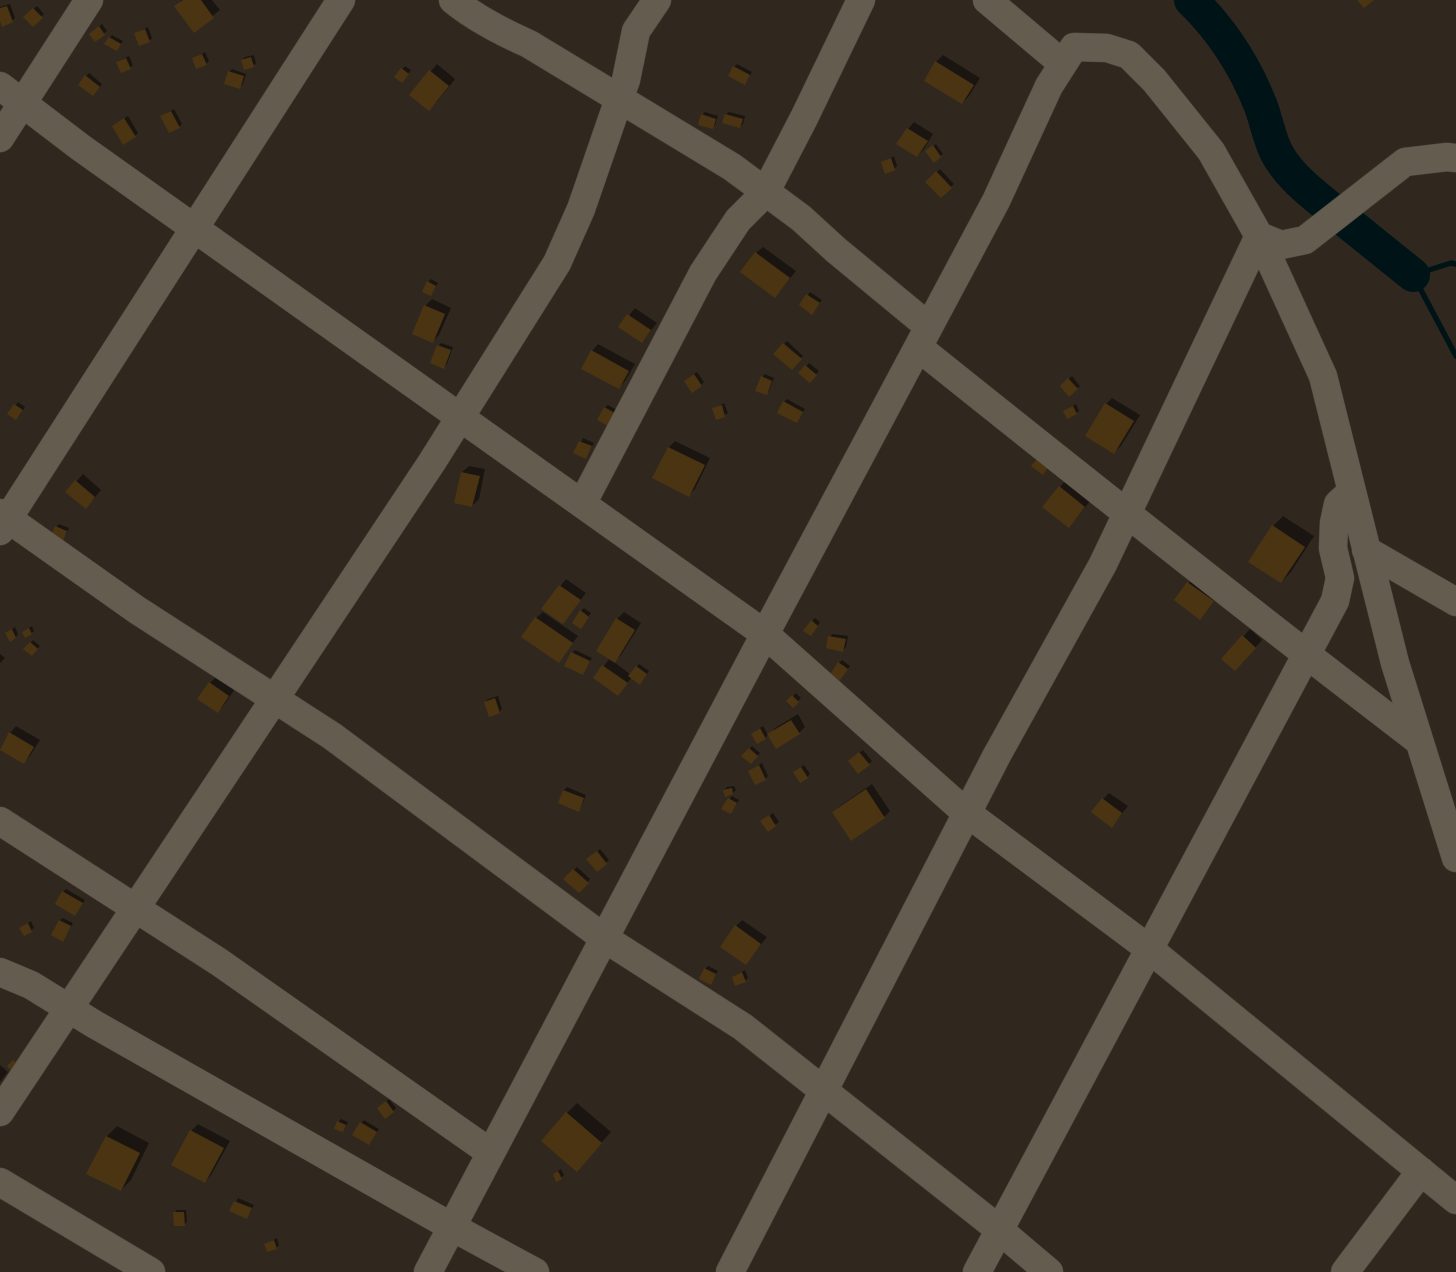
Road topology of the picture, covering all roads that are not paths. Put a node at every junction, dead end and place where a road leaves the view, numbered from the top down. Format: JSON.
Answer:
{"nodes":[{"id":1,"x":89,"y":0,"type":"edge"},
{"id":2,"x":341,"y":0,"type":"edge"},
{"id":3,"x":453,"y":0,"type":"edge"},
{"id":4,"x":657,"y":0,"type":"edge"},
{"id":5,"x":861,"y":0,"type":"edge"},
{"id":6,"x":987,"y":0,"type":"edge"},
{"id":7,"x":1068,"y":56,"type":"junction"},
{"id":8,"x":0,"y":86,"type":"edge"},
{"id":9,"x":619,"y":99,"type":"junction"},
{"id":10,"x":22,"y":103,"type":"junction"},
{"id":11,"x":0,"y":138,"type":"edge"},
{"id":12,"x":1456,"y":158,"type":"edge"},
{"id":13,"x":765,"y":193,"type":"junction"},
{"id":14,"x":194,"y":228,"type":"junction"},
{"id":15,"x":1259,"y":236,"type":"junction"},
{"id":16,"x":923,"y":337,"type":"junction"},
{"id":17,"x":460,"y":417,"type":"junction"},
{"id":18,"x":1351,"y":492,"type":"junction"},
{"id":19,"x":582,"y":504,"type":"junction"},
{"id":20,"x":1127,"y":514,"type":"junction"},
{"id":21,"x":3,"y":521,"type":"edge"},
{"id":22,"x":1366,"y":550,"type":"junction"},
{"id":23,"x":1456,"y":602,"type":"edge"},
{"id":24,"x":765,"y":634,"type":"junction"},
{"id":25,"x":1306,"y":655,"type":"junction"},
{"id":26,"x":274,"y":699,"type":"junction"},
{"id":27,"x":1419,"y":741,"type":"junction"},
{"id":28,"x":967,"y":812,"type":"junction"},
{"id":29,"x":0,"y":821,"type":"edge"},
{"id":30,"x":1456,"y":858,"type":"edge"},
{"id":31,"x":136,"y":908,"type":"junction"},
{"id":32,"x":604,"y":938,"type":"junction"},
{"id":33,"x":1149,"y":950,"type":"junction"},
{"id":34,"x":0,"y":972,"type":"edge"},
{"id":35,"x":69,"y":1008,"type":"junction"},
{"id":36,"x":824,"y":1090,"type":"junction"},
{"id":37,"x":0,"y":1112,"type":"edge"},
{"id":38,"x":491,"y":1152,"type":"junction"},
{"id":39,"x":1421,"y":1171,"type":"junction"},
{"id":40,"x":0,"y":1182,"type":"edge"},
{"id":41,"x":1456,"y":1200,"type":"edge"},
{"id":42,"x":452,"y":1227,"type":"junction"},
{"id":43,"x":999,"y":1230,"type":"junction"},
{"id":44,"x":151,"y":1272,"type":"edge"},
{"id":45,"x":428,"y":1272,"type":"edge"},
{"id":46,"x":535,"y":1272,"type":"edge"},
{"id":47,"x":730,"y":1272,"type":"edge"},
{"id":48,"x":977,"y":1272,"type":"edge"},
{"id":49,"x":1049,"y":1272,"type":"edge"},
{"id":50,"x":1345,"y":1272,"type":"edge"}],
"edges":[{"from":1,"to":10,"type":"street"},
{"from":2,"to":14,"type":"street"},
{"from":3,"to":9,"type":"street"},
{"from":4,"to":9,"type":"street"},
{"from":5,"to":13,"type":"street"},
{"from":6,"to":7,"type":"street"},
{"from":7,"to":15,"type":"street"},
{"from":7,"to":16,"type":"street"},
{"from":8,"to":10,"type":"street"},
{"from":9,"to":13,"type":"street"},
{"from":9,"to":17,"type":"street"},
{"from":10,"to":11,"type":"street"},
{"from":10,"to":14,"type":"street"},
{"from":12,"to":15,"type":"street"},
{"from":13,"to":16,"type":"street"},
{"from":13,"to":19,"type":"street"},
{"from":14,"to":17,"type":"street"},
{"from":14,"to":21,"type":"street"},
{"from":15,"to":18,"type":"street"},
{"from":15,"to":20,"type":"street"},
{"from":16,"to":20,"type":"street"},
{"from":16,"to":24,"type":"street"},
{"from":17,"to":19,"type":"street"},
{"from":17,"to":26,"type":"street"},
{"from":18,"to":22,"type":"street"},
{"from":18,"to":25,"type":"street"},
{"from":19,"to":24,"type":"street"},
{"from":20,"to":25,"type":"street"},
{"from":20,"to":28,"type":"street"},
{"from":21,"to":26,"type":"street"},
{"from":22,"to":23,"type":"street"},
{"from":22,"to":27,"type":"street"},
{"from":24,"to":28,"type":"street"},
{"from":24,"to":32,"type":"street"},
{"from":25,"to":27,"type":"street"},
{"from":25,"to":33,"type":"street"},
{"from":26,"to":31,"type":"street"},
{"from":26,"to":32,"type":"street"},
{"from":27,"to":30,"type":"street"},
{"from":28,"to":33,"type":"street"},
{"from":28,"to":36,"type":"street"},
{"from":29,"to":31,"type":"street"},
{"from":31,"to":35,"type":"street"},
{"from":31,"to":38,"type":"street"},
{"from":32,"to":36,"type":"street"},
{"from":32,"to":38,"type":"street"},
{"from":33,"to":39,"type":"street"},
{"from":33,"to":43,"type":"street"},
{"from":34,"to":35,"type":"street"},
{"from":35,"to":37,"type":"street"},
{"from":35,"to":42,"type":"street"},
{"from":36,"to":43,"type":"street"},
{"from":36,"to":47,"type":"street"},
{"from":38,"to":42,"type":"street"},
{"from":39,"to":41,"type":"street"},
{"from":39,"to":50,"type":"street"},
{"from":40,"to":44,"type":"street"},
{"from":42,"to":45,"type":"street"},
{"from":42,"to":46,"type":"street"},
{"from":43,"to":48,"type":"street"},
{"from":43,"to":49,"type":"street"}]}
